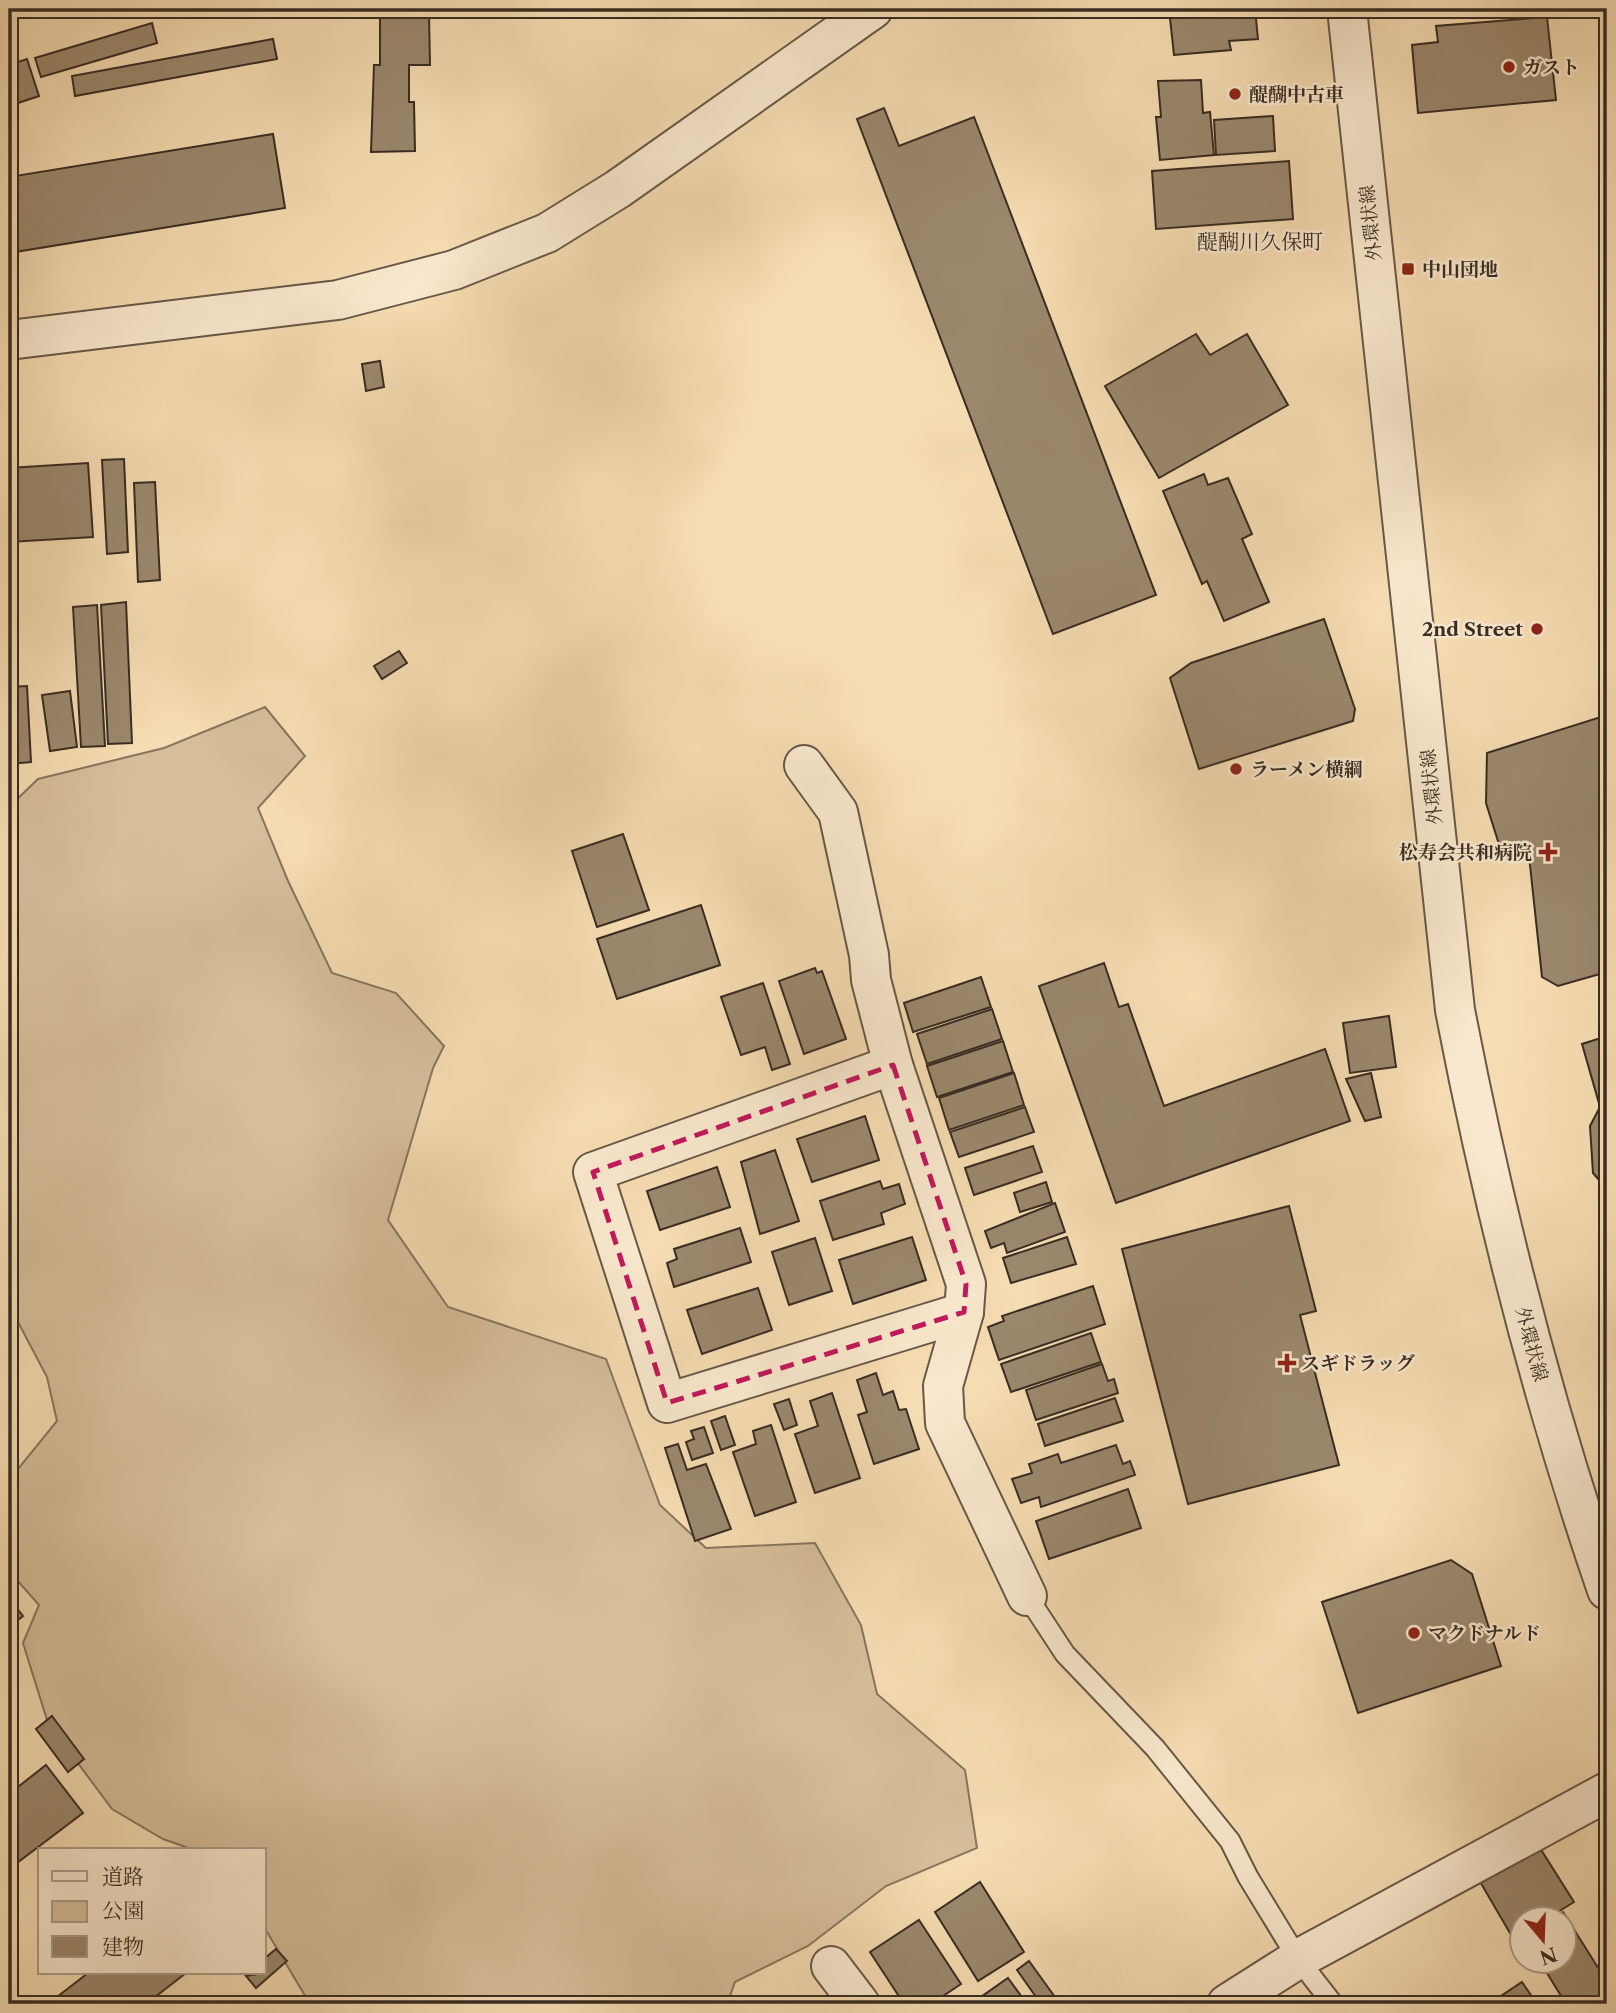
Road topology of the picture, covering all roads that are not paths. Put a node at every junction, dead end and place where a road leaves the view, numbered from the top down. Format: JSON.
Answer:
{"nodes":[{"id":1,"x":873,"y":9,"type":"edge"},
{"id":2,"x":1347,"y":9,"type":"edge"},
{"id":3,"x":9,"y":340,"type":"edge"},
{"id":4,"x":804,"y":765,"type":"dead end"},
{"id":5,"x":893,"y":1065,"type":"junction"},
{"id":6,"x":964,"y":1312,"type":"junction"},
{"id":7,"x":1607,"y":1590,"type":"edge"},
{"id":8,"x":1027,"y":1596,"type":"joint"},
{"id":9,"x":1607,"y":1792,"type":"edge"},
{"id":10,"x":1298,"y":1959,"type":"junction"},
{"id":11,"x":831,"y":1966,"type":"dead end"},
{"id":12,"x":860,"y":2004,"type":"edge"},
{"id":13,"x":1227,"y":2004,"type":"edge"},
{"id":14,"x":1333,"y":2004,"type":"edge"}],
"edges":[{"from":1,"to":3,"type":"street"},
{"from":2,"to":7,"type":"street","name":"外環状線"},
{"from":4,"to":5,"type":"street"},
{"from":5,"to":6,"type":"street"},
{"from":5,"to":6,"type":"street"},
{"from":6,"to":8,"type":"street"},
{"from":8,"to":10,"type":"lane"},
{"from":9,"to":10,"type":"street"},
{"from":10,"to":13,"type":"street"},
{"from":10,"to":14,"type":"lane"},
{"from":11,"to":12,"type":"street"}]}
